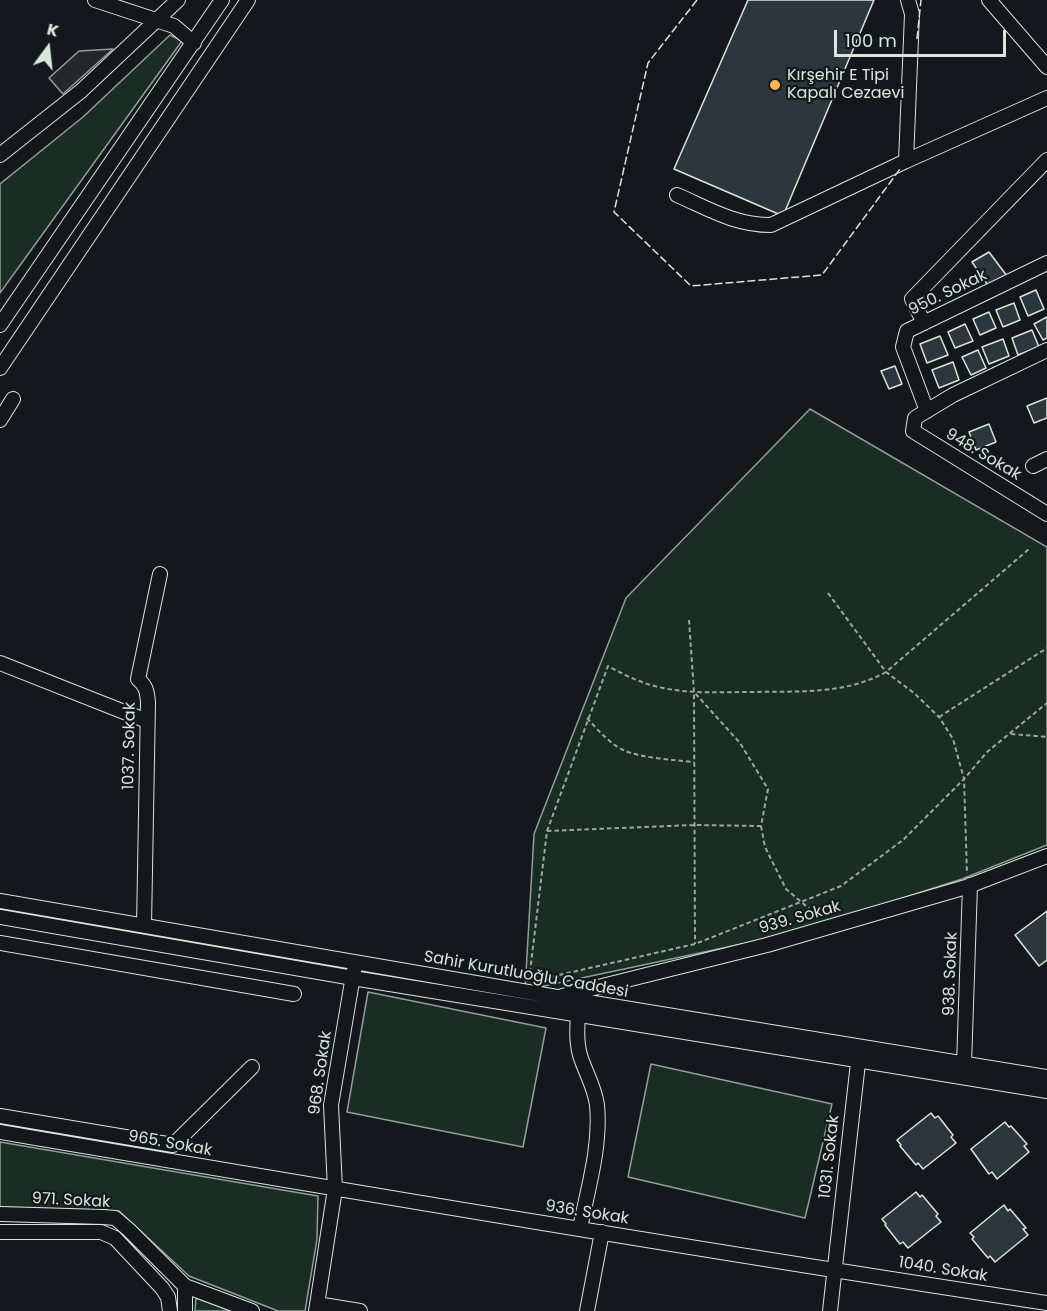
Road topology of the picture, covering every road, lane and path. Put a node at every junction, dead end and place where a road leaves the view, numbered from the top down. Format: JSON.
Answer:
{"nodes":[{"id":1,"x":95,"y":0,"type":"edge"},
{"id":2,"x":178,"y":0,"type":"edge"},
{"id":3,"x":222,"y":0,"type":"edge"},
{"id":4,"x":248,"y":0,"type":"edge"},
{"id":5,"x":908,"y":0,"type":"edge"},
{"id":6,"x":989,"y":0,"type":"edge"},
{"id":7,"x":158,"y":19,"type":"junction"},
{"id":8,"x":194,"y":42,"type":"junction"},
{"id":9,"x":1047,"y":67,"type":"edge"},
{"id":10,"x":1047,"y":98,"type":"edge"},
{"id":11,"x":0,"y":140,"type":"edge"},
{"id":12,"x":17,"y":143,"type":"junction"},
{"id":13,"x":0,"y":155,"type":"edge"},
{"id":14,"x":1047,"y":160,"type":"edge"},
{"id":15,"x":906,"y":161,"type":"junction"},
{"id":16,"x":677,"y":195,"type":"dead end"},
{"id":17,"x":1047,"y":263,"type":"edge"},
{"id":18,"x":924,"y":323,"type":"junction"},
{"id":19,"x":0,"y":325,"type":"edge"},
{"id":20,"x":1047,"y":350,"type":"edge"},
{"id":21,"x":0,"y":368,"type":"edge"},
{"id":22,"x":13,"y":399,"type":"dead end"},
{"id":23,"x":921,"y":414,"type":"junction"},
{"id":24,"x":0,"y":420,"type":"edge"},
{"id":25,"x":1047,"y":459,"type":"edge"},
{"id":26,"x":1033,"y":466,"type":"dead end"},
{"id":27,"x":1047,"y":514,"type":"edge"},
{"id":28,"x":1029,"y":549,"type":"dead end"},
{"id":29,"x":160,"y":574,"type":"dead end"},
{"id":30,"x":828,"y":593,"type":"dead end"},
{"id":31,"x":689,"y":620,"type":"dead end"},
{"id":32,"x":1047,"y":648,"type":"edge"},
{"id":33,"x":0,"y":663,"type":"edge"},
{"id":34,"x":886,"y":672,"type":"junction"},
{"id":35,"x":694,"y":692,"type":"junction"},
{"id":36,"x":1047,"y":704,"type":"edge"},
{"id":37,"x":939,"y":717,"type":"junction"},
{"id":38,"x":587,"y":718,"type":"junction"},
{"id":39,"x":147,"y":721,"type":"junction"},
{"id":40,"x":1010,"y":734,"type":"junction"},
{"id":41,"x":1047,"y":737,"type":"edge"},
{"id":42,"x":695,"y":762,"type":"junction"},
{"id":43,"x":964,"y":779,"type":"junction"},
{"id":44,"x":694,"y":825,"type":"junction"},
{"id":45,"x":761,"y":826,"type":"junction"},
{"id":46,"x":547,"y":831,"type":"junction"},
{"id":47,"x":1047,"y":856,"type":"edge"},
{"id":48,"x":968,"y":886,"type":"junction"},
{"id":49,"x":0,"y":901,"type":"edge"},
{"id":50,"x":800,"y":902,"type":"junction"},
{"id":51,"x":0,"y":917,"type":"edge"},
{"id":52,"x":822,"y":920,"type":"dead end"},
{"id":53,"x":144,"y":926,"type":"junction"},
{"id":54,"x":0,"y":944,"type":"edge"},
{"id":55,"x":695,"y":944,"type":"junction"},
{"id":56,"x":354,"y":962,"type":"junction"},
{"id":57,"x":353,"y":978,"type":"junction"},
{"id":58,"x":294,"y":994,"type":"dead end"},
{"id":59,"x":557,"y":997,"type":"junction"},
{"id":60,"x":578,"y":1015,"type":"junction"},
{"id":61,"x":859,"y":1055,"type":"junction"},
{"id":62,"x":964,"y":1065,"type":"junction"},
{"id":63,"x":252,"y":1067,"type":"dead end"},
{"id":64,"x":1047,"y":1077,"type":"edge"},
{"id":65,"x":1047,"y":1091,"type":"edge"},
{"id":66,"x":0,"y":1116,"type":"edge"},
{"id":67,"x":0,"y":1132,"type":"edge"},
{"id":68,"x":335,"y":1189,"type":"junction"},
{"id":69,"x":0,"y":1214,"type":"edge"},
{"id":70,"x":580,"y":1228,"type":"junction"},
{"id":71,"x":0,"y":1232,"type":"edge"},
{"id":72,"x":602,"y":1232,"type":"junction"},
{"id":73,"x":834,"y":1270,"type":"junction"},
{"id":74,"x":185,"y":1286,"type":"junction"},
{"id":75,"x":1047,"y":1303,"type":"edge"},
{"id":76,"x":316,"y":1307,"type":"edge"},
{"id":77,"x":170,"y":1311,"type":"edge"},
{"id":78,"x":185,"y":1311,"type":"edge"},
{"id":79,"x":252,"y":1311,"type":"edge"},
{"id":80,"x":360,"y":1311,"type":"edge"},
{"id":81,"x":587,"y":1311,"type":"edge"},
{"id":82,"x":830,"y":1311,"type":"edge"}],
"edges":[{"from":1,"to":7,"type":"street"},
{"from":2,"to":7,"type":"street"},
{"from":3,"to":8,"type":"street"},
{"from":4,"to":21,"type":"street"},
{"from":5,"to":15,"type":"street"},
{"from":6,"to":9,"type":"street"},
{"from":7,"to":8,"type":"street"},
{"from":7,"to":12,"type":"street"},
{"from":8,"to":19,"type":"street"},
{"from":10,"to":15,"type":"street"},
{"from":11,"to":12,"type":"street"},
{"from":12,"to":13,"type":"street"},
{"from":14,"to":18,"type":"street"},
{"from":15,"to":16,"type":"street"},
{"from":17,"to":18,"type":"street","name":"950. Sokak"},
{"from":18,"to":23,"type":"street","name":"950. Sokak"},
{"from":20,"to":23,"type":"street"},
{"from":22,"to":24,"type":"street"},
{"from":23,"to":27,"type":"street","name":"948. Sokak"},
{"from":25,"to":26,"type":"street"},
{"from":28,"to":34,"type":"path"},
{"from":29,"to":39,"type":"street","name":"1037. Sokak"},
{"from":30,"to":34,"type":"path"},
{"from":31,"to":35,"type":"path"},
{"from":32,"to":37,"type":"path"},
{"from":33,"to":39,"type":"street"},
{"from":34,"to":35,"type":"path"},
{"from":34,"to":37,"type":"path"},
{"from":35,"to":38,"type":"path"},
{"from":35,"to":42,"type":"path"},
{"from":35,"to":45,"type":"path"},
{"from":36,"to":40,"type":"path"},
{"from":37,"to":43,"type":"path"},
{"from":38,"to":42,"type":"path"},
{"from":38,"to":46,"type":"path"},
{"from":39,"to":53,"type":"street","name":"1037. Sokak"},
{"from":40,"to":41,"type":"path"},
{"from":40,"to":43,"type":"path"},
{"from":42,"to":44,"type":"path"},
{"from":43,"to":48,"type":"path"},
{"from":43,"to":50,"type":"path"},
{"from":44,"to":45,"type":"path"},
{"from":44,"to":46,"type":"path"},
{"from":44,"to":55,"type":"path"},
{"from":45,"to":50,"type":"path"},
{"from":46,"to":55,"type":"path"},
{"from":47,"to":48,"type":"street","name":"939. Sokak"},
{"from":48,"to":59,"type":"street","name":"939. Sokak"},
{"from":48,"to":62,"type":"street","name":"938. Sokak"},
{"from":49,"to":53,"type":"street","name":"Sahir Kurutluoğlu Caddesi"},
{"from":50,"to":52,"type":"path"},
{"from":50,"to":55,"type":"path"},
{"from":51,"to":57,"type":"street","name":"Sahir Kurutluoğlu Caddesi"},
{"from":53,"to":56,"type":"street","name":"Sahir Kurutluoğlu Caddesi"},
{"from":54,"to":58,"type":"street"},
{"from":56,"to":57,"type":"street","name":"968. Sokak"},
{"from":56,"to":59,"type":"street","name":"Sahir Kurutluoğlu Caddesi"},
{"from":57,"to":60,"type":"street","name":"Sahir Kurutluoğlu Caddesi"},
{"from":57,"to":68,"type":"street","name":"968. Sokak"},
{"from":59,"to":61,"type":"street","name":"Sahir Kurutluoğlu Caddesi"},
{"from":60,"to":61,"type":"street","name":"Sahir Kurutluoğlu Caddesi"},
{"from":60,"to":70,"type":"street"},
{"from":61,"to":62,"type":"street","name":"Sahir Kurutluoğlu Caddesi"},
{"from":61,"to":65,"type":"street","name":"Sahir Kurutluoğlu Caddesi"},
{"from":61,"to":73,"type":"street","name":"1031. Sokak"},
{"from":62,"to":64,"type":"street","name":"Sahir Kurutluoğlu Caddesi"},
{"from":63,"to":66,"type":"street"},
{"from":67,"to":68,"type":"street","name":"965. Sokak"},
{"from":68,"to":70,"type":"street","name":"936. Sokak"},
{"from":68,"to":76,"type":"street","name":"968. Sokak"},
{"from":69,"to":74,"type":"street","name":"971. Sokak"},
{"from":70,"to":72,"type":"street","name":"936. Sokak"},
{"from":71,"to":77,"type":"street"},
{"from":72,"to":73,"type":"street","name":"936. Sokak"},
{"from":72,"to":81,"type":"street"},
{"from":73,"to":75,"type":"street","name":"1040. Sokak"},
{"from":73,"to":82,"type":"street","name":"1031. Sokak"},
{"from":74,"to":78,"type":"street"},
{"from":74,"to":79,"type":"street"},
{"from":76,"to":80,"type":"street"}]}
